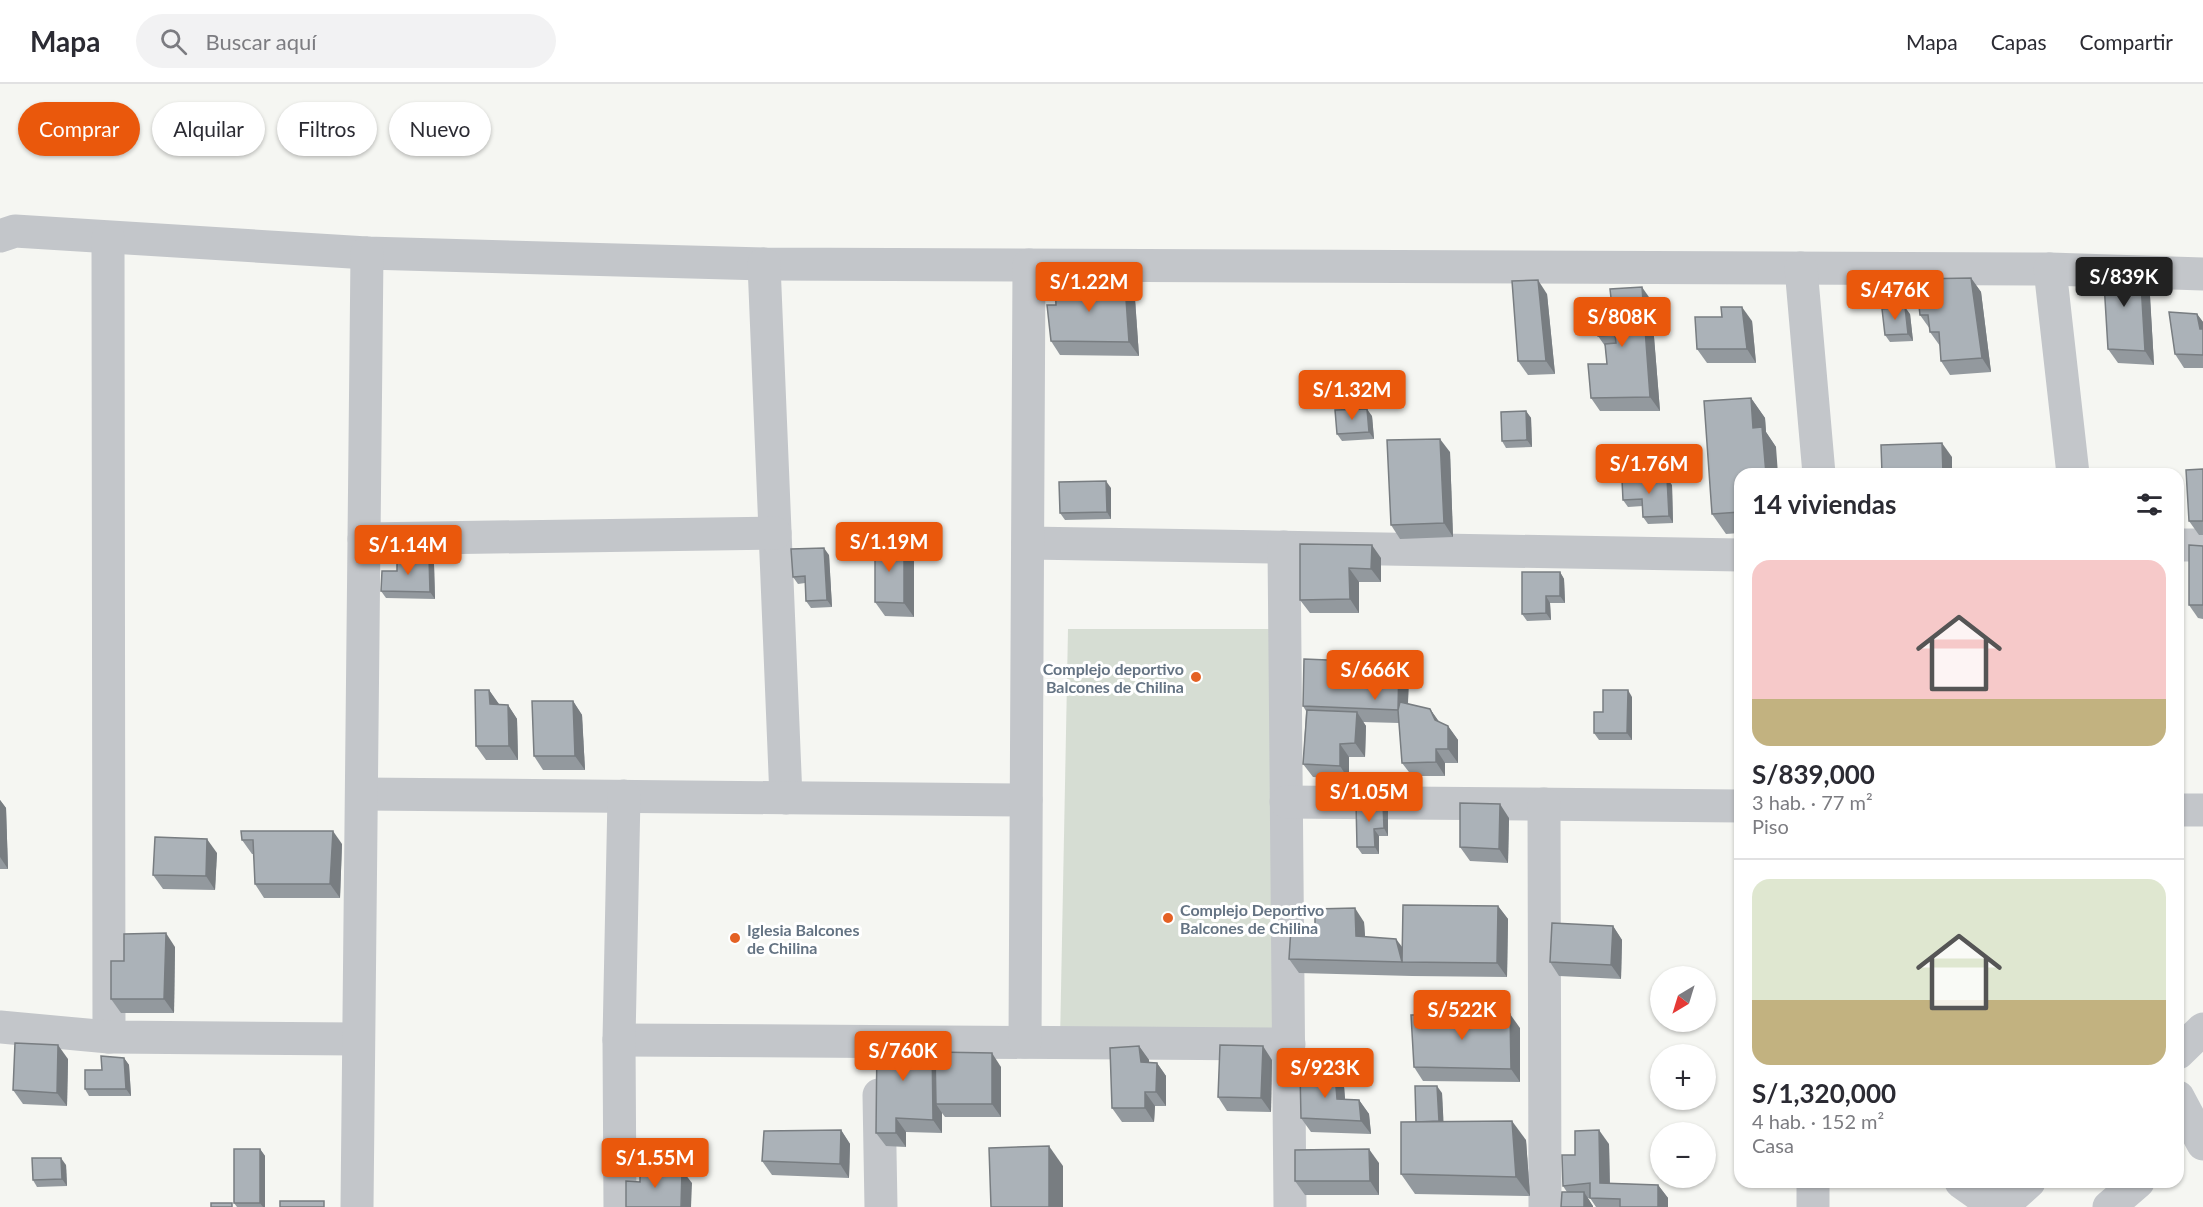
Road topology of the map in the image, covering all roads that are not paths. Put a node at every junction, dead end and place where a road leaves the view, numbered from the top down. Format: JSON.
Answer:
{"nodes":[{"id":1,"x":5,"y":228,"type":"edge"},
{"id":2,"x":108,"y":238,"type":"junction"},
{"id":3,"x":367,"y":253,"type":"junction"},
{"id":4,"x":764,"y":264,"type":"junction"},
{"id":5,"x":1029,"y":265,"type":"junction"},
{"id":6,"x":1801,"y":268,"type":"junction"},
{"id":7,"x":2050,"y":269,"type":"junction"},
{"id":8,"x":2203,"y":273,"type":"edge"},
{"id":9,"x":1818,"y":468,"type":"edge"},
{"id":10,"x":2072,"y":468,"type":"edge"},
{"id":11,"x":775,"y":533,"type":"junction"},
{"id":12,"x":364,"y":539,"type":"junction"},
{"id":13,"x":1028,"y":543,"type":"junction"},
{"id":14,"x":2203,"y":545,"type":"edge"},
{"id":15,"x":2184,"y":546,"type":"edge"},
{"id":16,"x":1284,"y":548,"type":"junction"},
{"id":17,"x":1734,"y":555,"type":"edge"},
{"id":18,"x":362,"y":794,"type":"junction"},
{"id":19,"x":624,"y":796,"type":"junction"},
{"id":20,"x":786,"y":798,"type":"junction"},
{"id":21,"x":1026,"y":800,"type":"junction"},
{"id":22,"x":1286,"y":802,"type":"junction"},
{"id":23,"x":1544,"y":804,"type":"junction"},
{"id":24,"x":1734,"y":806,"type":"edge"},
{"id":25,"x":2184,"y":810,"type":"edge"},
{"id":26,"x":2203,"y":810,"type":"edge"},
{"id":27,"x":0,"y":1027,"type":"edge"},
{"id":28,"x":2203,"y":1029,"type":"edge"},
{"id":29,"x":109,"y":1037,"type":"junction"},
{"id":30,"x":358,"y":1039,"type":"junction"},
{"id":31,"x":619,"y":1040,"type":"junction"},
{"id":32,"x":879,"y":1042,"type":"junction"},
{"id":33,"x":1025,"y":1042,"type":"junction"},
{"id":34,"x":1289,"y":1044,"type":"junction"},
{"id":35,"x":2184,"y":1047,"type":"edge"},
{"id":36,"x":2184,"y":1111,"type":"edge"},
{"id":37,"x":2195,"y":1136,"type":"edge"},
{"id":38,"x":1813,"y":1188,"type":"edge"},
{"id":39,"x":1969,"y":1188,"type":"edge"},
{"id":40,"x":2023,"y":1188,"type":"edge"},
{"id":41,"x":2131,"y":1188,"type":"edge"},
{"id":42,"x":357,"y":1207,"type":"edge"},
{"id":43,"x":620,"y":1207,"type":"edge"},
{"id":44,"x":881,"y":1207,"type":"edge"},
{"id":45,"x":1290,"y":1207,"type":"edge"},
{"id":46,"x":1545,"y":1207,"type":"edge"},
{"id":47,"x":1813,"y":1207,"type":"edge"},
{"id":48,"x":1996,"y":1207,"type":"edge"},
{"id":49,"x":2001,"y":1207,"type":"edge"},
{"id":50,"x":2109,"y":1207,"type":"edge"}],
"edges":[{"from":1,"to":2,"type":"street"},
{"from":2,"to":3,"type":"street"},
{"from":2,"to":29,"type":"street"},
{"from":3,"to":4,"type":"street"},
{"from":3,"to":12,"type":"street"},
{"from":4,"to":5,"type":"street"},
{"from":4,"to":11,"type":"street"},
{"from":5,"to":6,"type":"street"},
{"from":5,"to":13,"type":"street"},
{"from":6,"to":7,"type":"street"},
{"from":6,"to":9,"type":"street"},
{"from":7,"to":8,"type":"street"},
{"from":7,"to":10,"type":"street"},
{"from":11,"to":12,"type":"street"},
{"from":11,"to":20,"type":"street"},
{"from":12,"to":18,"type":"street"},
{"from":13,"to":16,"type":"street"},
{"from":13,"to":21,"type":"street"},
{"from":14,"to":15,"type":"street"},
{"from":16,"to":17,"type":"street"},
{"from":16,"to":22,"type":"street"},
{"from":18,"to":19,"type":"street"},
{"from":18,"to":30,"type":"street"},
{"from":19,"to":20,"type":"street"},
{"from":19,"to":31,"type":"street"},
{"from":20,"to":21,"type":"street"},
{"from":21,"to":33,"type":"street"},
{"from":22,"to":23,"type":"street"},
{"from":22,"to":34,"type":"street"},
{"from":23,"to":24,"type":"street"},
{"from":23,"to":46,"type":"street"},
{"from":25,"to":26,"type":"street"},
{"from":27,"to":29,"type":"street"},
{"from":28,"to":35,"type":"street"},
{"from":29,"to":30,"type":"street"},
{"from":30,"to":42,"type":"street"},
{"from":31,"to":32,"type":"street"},
{"from":31,"to":43,"type":"street"},
{"from":32,"to":33,"type":"street"},
{"from":32,"to":44,"type":"street"},
{"from":33,"to":34,"type":"street"},
{"from":34,"to":45,"type":"street"},
{"from":36,"to":37,"type":"street"},
{"from":38,"to":47,"type":"street"},
{"from":39,"to":48,"type":"street"},
{"from":40,"to":49,"type":"street"},
{"from":41,"to":50,"type":"street"}]}
